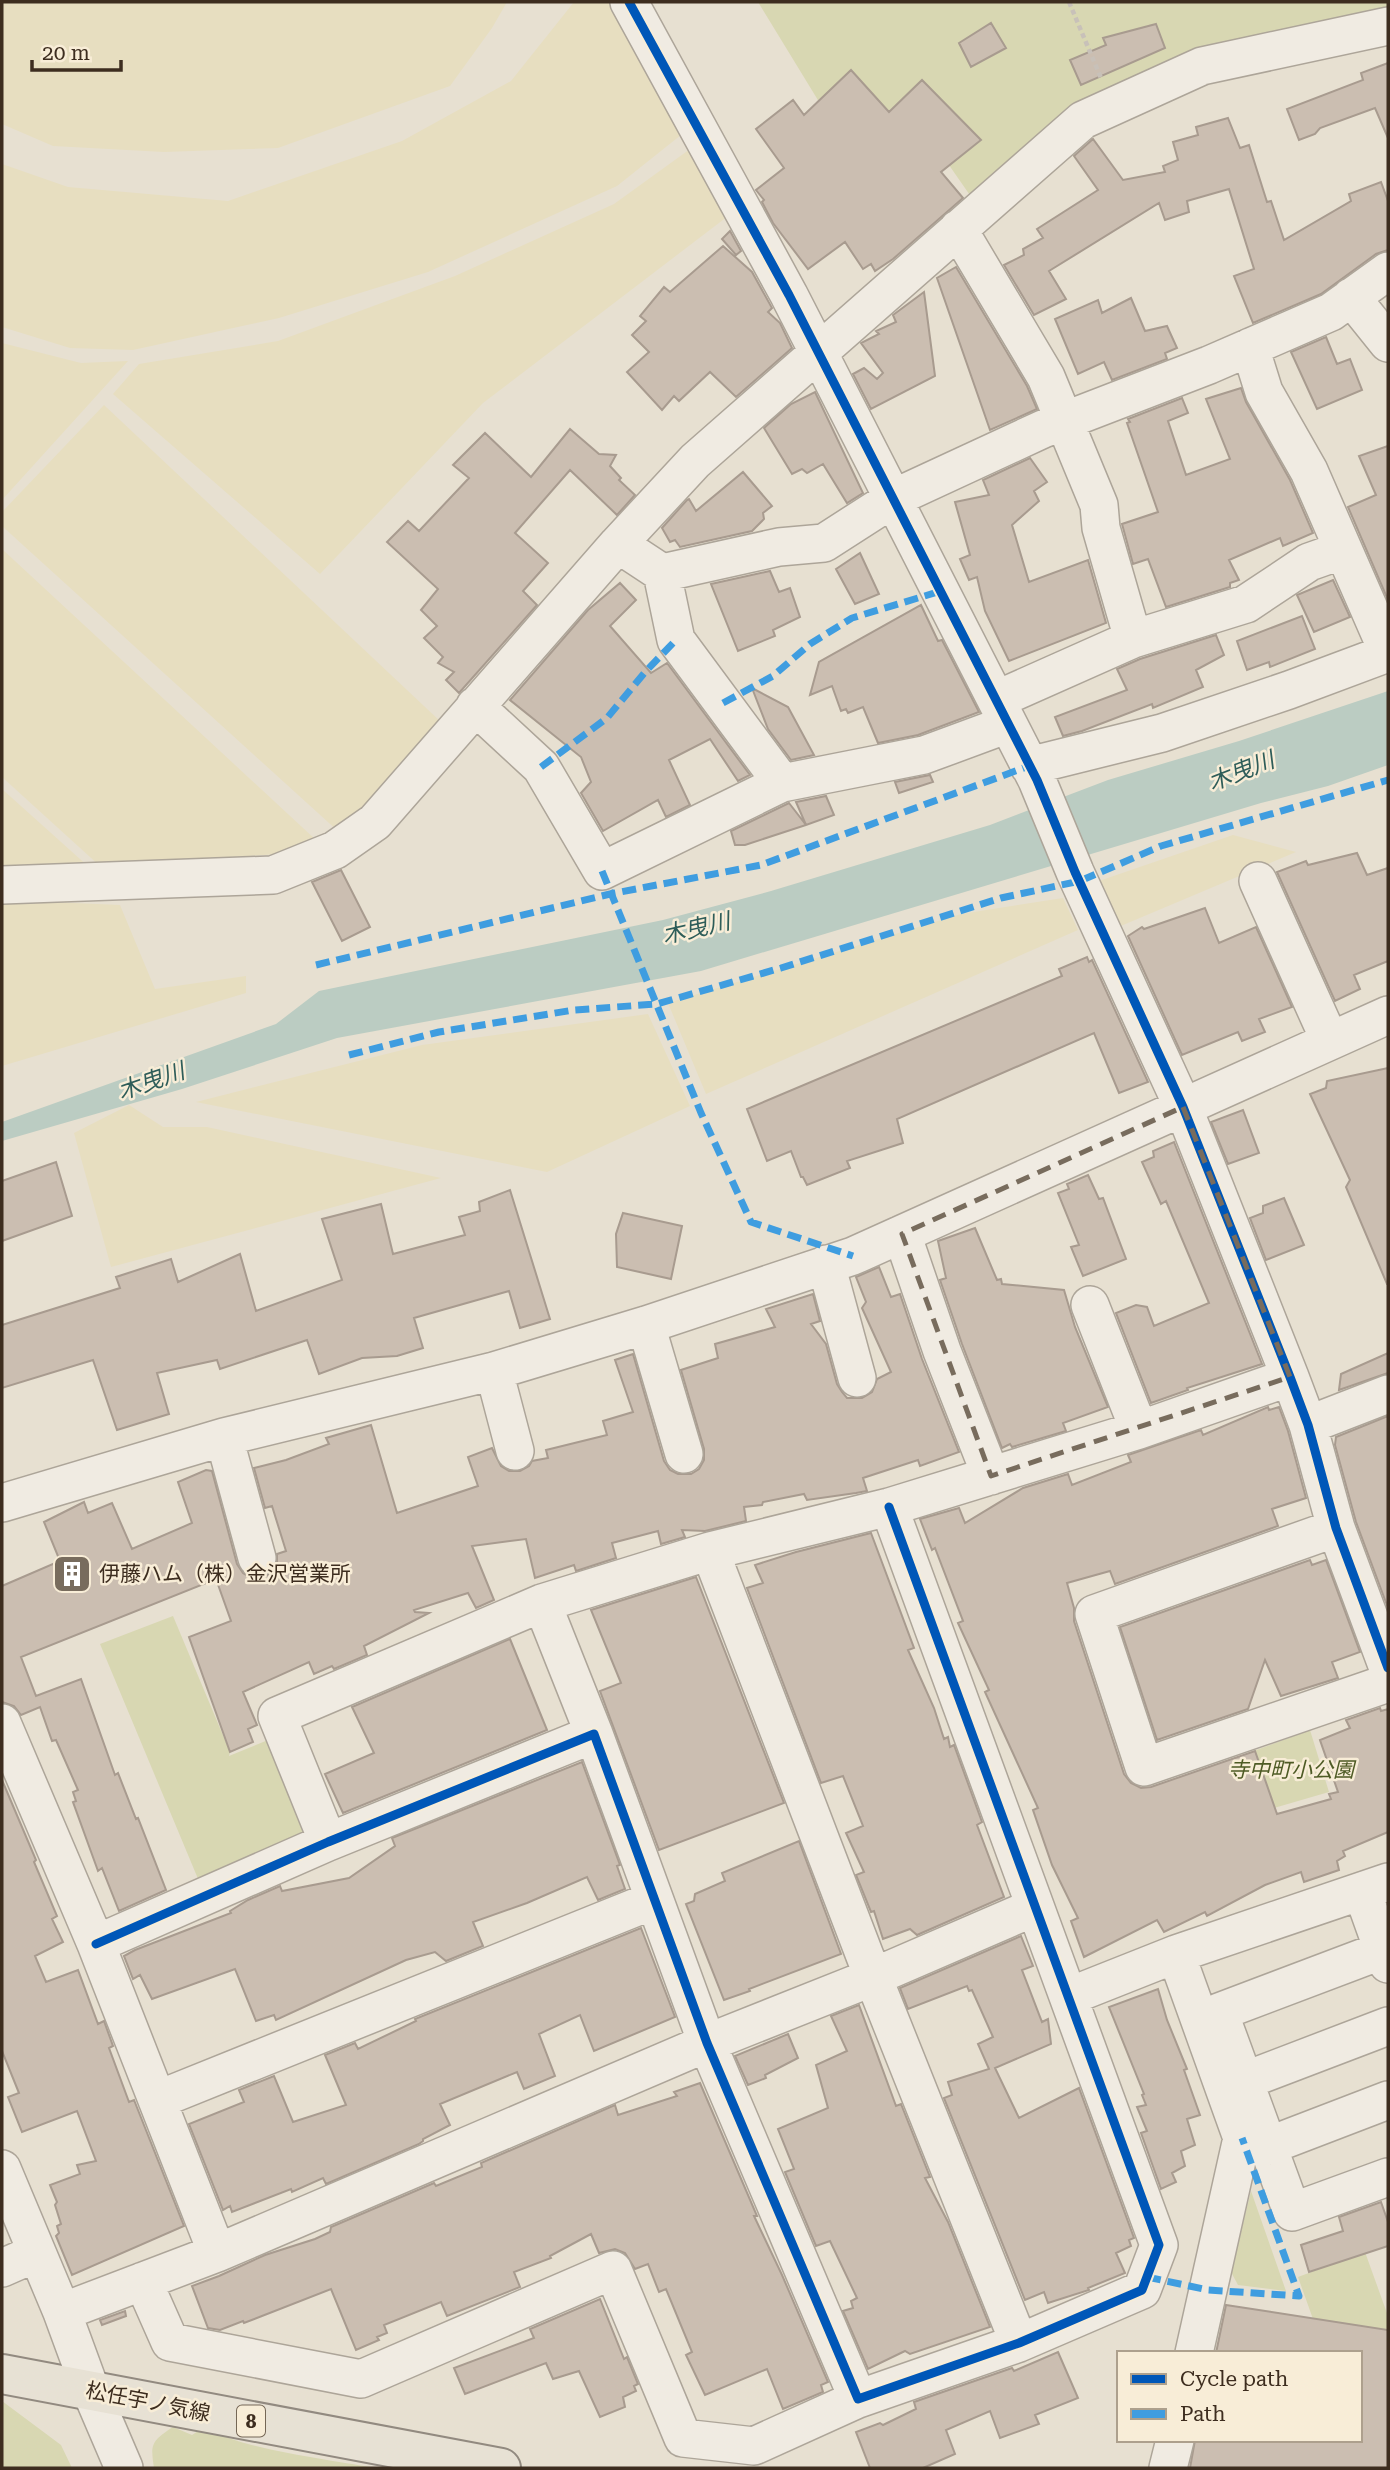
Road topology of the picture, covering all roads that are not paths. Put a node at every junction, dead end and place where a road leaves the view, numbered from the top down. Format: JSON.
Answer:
{"nodes":[{"id":1,"x":629,"y":2,"type":"edge"},
{"id":2,"x":1388,"y":26,"type":"edge"},
{"id":3,"x":958,"y":229,"type":"junction"},
{"id":4,"x":1388,"y":271,"type":"edge"},
{"id":5,"x":1351,"y":297,"type":"junction"},
{"id":6,"x":1388,"y":343,"type":"edge"},
{"id":7,"x":1250,"y":347,"type":"junction"},
{"id":8,"x":818,"y":351,"type":"junction"},
{"id":9,"x":1065,"y":421,"type":"junction"},
{"id":10,"x":894,"y":498,"type":"junction"},
{"id":11,"x":618,"y":544,"type":"junction"},
{"id":12,"x":1343,"y":550,"type":"junction"},
{"id":13,"x":662,"y":573,"type":"junction"},
{"id":14,"x":1133,"y":639,"type":"junction"},
{"id":15,"x":1388,"y":652,"type":"edge"},
{"id":16,"x":475,"y":706,"type":"junction"},
{"id":17,"x":1002,"y":712,"type":"junction"},
{"id":18,"x":1033,"y":773,"type":"junction"},
{"id":19,"x":782,"y":783,"type":"junction"},
{"id":20,"x":1258,"y":881,"type":"dead end"},
{"id":21,"x":2,"y":886,"type":"edge"},
{"id":22,"x":1388,"y":1015,"type":"edge"},
{"id":23,"x":1330,"y":1041,"type":"junction"},
{"id":24,"x":1183,"y":1107,"type":"junction"},
{"id":25,"x":902,"y":1234,"type":"junction"},
{"id":26,"x":826,"y":1264,"type":"junction"},
{"id":27,"x":1090,"y":1306,"type":"dead end"},
{"id":28,"x":646,"y":1325,"type":"junction"},
{"id":29,"x":494,"y":1371,"type":"junction"},
{"id":30,"x":1290,"y":1377,"type":"junction"},
{"id":31,"x":857,"y":1378,"type":"dead end"},
{"id":32,"x":1388,"y":1394,"type":"edge"},
{"id":33,"x":1308,"y":1425,"type":"junction"},
{"id":34,"x":1139,"y":1430,"type":"junction"},
{"id":35,"x":224,"y":1437,"type":"junction"},
{"id":36,"x":515,"y":1451,"type":"dead end"},
{"id":37,"x":684,"y":1454,"type":"dead end"},
{"id":38,"x":991,"y":1476,"type":"junction"},
{"id":39,"x":2,"y":1503,"type":"edge"},
{"id":40,"x":889,"y":1507,"type":"junction"},
{"id":41,"x":1336,"y":1528,"type":"junction"},
{"id":42,"x":710,"y":1551,"type":"junction"},
{"id":43,"x":257,"y":1558,"type":"dead end"},
{"id":44,"x":542,"y":1603,"type":"junction"},
{"id":45,"x":1388,"y":1668,"type":"edge"},
{"id":46,"x":1388,"y":1683,"type":"edge"},
{"id":47,"x":2,"y":1723,"type":"edge"},
{"id":48,"x":594,"y":1734,"type":"junction"},
{"id":49,"x":328,"y":1842,"type":"junction"},
{"id":50,"x":1375,"y":1886,"type":"edge"},
{"id":51,"x":654,"y":1899,"type":"junction"},
{"id":52,"x":1035,"y":1907,"type":"junction"},
{"id":53,"x":96,"y":1944,"type":"junction"},
{"id":54,"x":1176,"y":1954,"type":"junction"},
{"id":55,"x":1386,"y":1957,"type":"edge"},
{"id":56,"x":873,"y":1977,"type":"junction"},
{"id":57,"x":1070,"y":1996,"type":"junction"},
{"id":58,"x":1388,"y":2026,"type":"edge"},
{"id":59,"x":707,"y":2043,"type":"junction"},
{"id":60,"x":1244,"y":2081,"type":"junction"},
{"id":61,"x":157,"y":2100,"type":"junction"},
{"id":62,"x":1388,"y":2100,"type":"edge"},
{"id":63,"x":1268,"y":2146,"type":"junction"},
{"id":64,"x":2,"y":2169,"type":"edge"},
{"id":65,"x":1388,"y":2177,"type":"edge"},
{"id":66,"x":36,"y":2253,"type":"junction"},
{"id":67,"x":217,"y":2253,"type":"junction"},
{"id":68,"x":2,"y":2268,"type":"edge"},
{"id":69,"x":143,"y":2281,"type":"junction"},
{"id":70,"x":62,"y":2312,"type":"junction"},
{"id":71,"x":1019,"y":2343,"type":"junction"},
{"id":72,"x":1194,"y":2351,"type":"edge"},
{"id":73,"x":2,"y":2374,"type":"edge"},
{"id":74,"x":91,"y":2391,"type":"junction"},
{"id":75,"x":858,"y":2399,"type":"junction"},
{"id":76,"x":1174,"y":2442,"type":"edge"},
{"id":77,"x":124,"y":2468,"type":"edge"},
{"id":78,"x":501,"y":2468,"type":"edge"},
{"id":79,"x":1168,"y":2468,"type":"edge"}],
"edges":[{"from":1,"to":8,"type":"street"},
{"from":2,"to":3,"type":"street"},
{"from":3,"to":8,"type":"street"},
{"from":3,"to":9,"type":"street"},
{"from":4,"to":5,"type":"street"},
{"from":5,"to":6,"type":"street"},
{"from":5,"to":7,"type":"street"},
{"from":7,"to":9,"type":"street"},
{"from":7,"to":12,"type":"street"},
{"from":8,"to":10,"type":"street"},
{"from":8,"to":11,"type":"street"},
{"from":9,"to":10,"type":"street"},
{"from":9,"to":14,"type":"street"},
{"from":10,"to":13,"type":"street"},
{"from":10,"to":17,"type":"street"},
{"from":11,"to":13,"type":"street"},
{"from":11,"to":16,"type":"street"},
{"from":12,"to":14,"type":"street"},
{"from":12,"to":15,"type":"street"},
{"from":13,"to":19,"type":"street"},
{"from":14,"to":17,"type":"street"},
{"from":15,"to":18,"type":"street"},
{"from":16,"to":19,"type":"street"},
{"from":16,"to":21,"type":"street"},
{"from":17,"to":18,"type":"street"},
{"from":17,"to":19,"type":"street"},
{"from":18,"to":24,"type":"street"},
{"from":20,"to":23,"type":"street"},
{"from":22,"to":23,"type":"street"},
{"from":23,"to":24,"type":"street"},
{"from":24,"to":25,"type":"street"},
{"from":24,"to":30,"type":"street"},
{"from":25,"to":26,"type":"street"},
{"from":25,"to":38,"type":"street"},
{"from":26,"to":28,"type":"street"},
{"from":26,"to":31,"type":"street"},
{"from":27,"to":34,"type":"street"},
{"from":28,"to":29,"type":"street"},
{"from":28,"to":37,"type":"street"},
{"from":29,"to":35,"type":"street"},
{"from":29,"to":36,"type":"street"},
{"from":30,"to":33,"type":"street"},
{"from":30,"to":34,"type":"street"},
{"from":32,"to":33,"type":"street"},
{"from":33,"to":41,"type":"street"},
{"from":34,"to":38,"type":"street"},
{"from":35,"to":39,"type":"street"},
{"from":35,"to":43,"type":"street"},
{"from":38,"to":40,"type":"street"},
{"from":40,"to":42,"type":"street"},
{"from":40,"to":52,"type":"street"},
{"from":41,"to":45,"type":"street"},
{"from":41,"to":46,"type":"street"},
{"from":42,"to":44,"type":"street"},
{"from":42,"to":56,"type":"street"},
{"from":44,"to":48,"type":"street"},
{"from":44,"to":49,"type":"street"},
{"from":47,"to":53,"type":"street"},
{"from":48,"to":49,"type":"street"},
{"from":48,"to":51,"type":"street"},
{"from":49,"to":53,"type":"street"},
{"from":50,"to":54,"type":"street"},
{"from":50,"to":55,"type":"street"},
{"from":51,"to":59,"type":"street"},
{"from":51,"to":61,"type":"street"},
{"from":52,"to":56,"type":"street"},
{"from":52,"to":57,"type":"street"},
{"from":53,"to":61,"type":"street"},
{"from":54,"to":57,"type":"street"},
{"from":54,"to":72,"type":"street"},
{"from":55,"to":60,"type":"street"},
{"from":56,"to":59,"type":"street"},
{"from":56,"to":71,"type":"street"},
{"from":57,"to":71,"type":"street"},
{"from":58,"to":60,"type":"street"},
{"from":59,"to":67,"type":"street"},
{"from":59,"to":75,"type":"street"},
{"from":60,"to":63,"type":"street"},
{"from":61,"to":67,"type":"street"},
{"from":62,"to":63,"type":"street"},
{"from":63,"to":65,"type":"street"},
{"from":64,"to":66,"type":"street"},
{"from":66,"to":68,"type":"street"},
{"from":66,"to":70,"type":"street"},
{"from":67,"to":69,"type":"street"},
{"from":69,"to":70,"type":"street"},
{"from":69,"to":75,"type":"street"},
{"from":70,"to":74,"type":"street"},
{"from":71,"to":75,"type":"street"},
{"from":73,"to":74,"type":"main road","name":"松任宇ノ気線","number":"8"},
{"from":74,"to":77,"type":"street"},
{"from":74,"to":78,"type":"main road","name":"松任宇ノ気線","number":"8"},
{"from":76,"to":79,"type":"street"}]}
